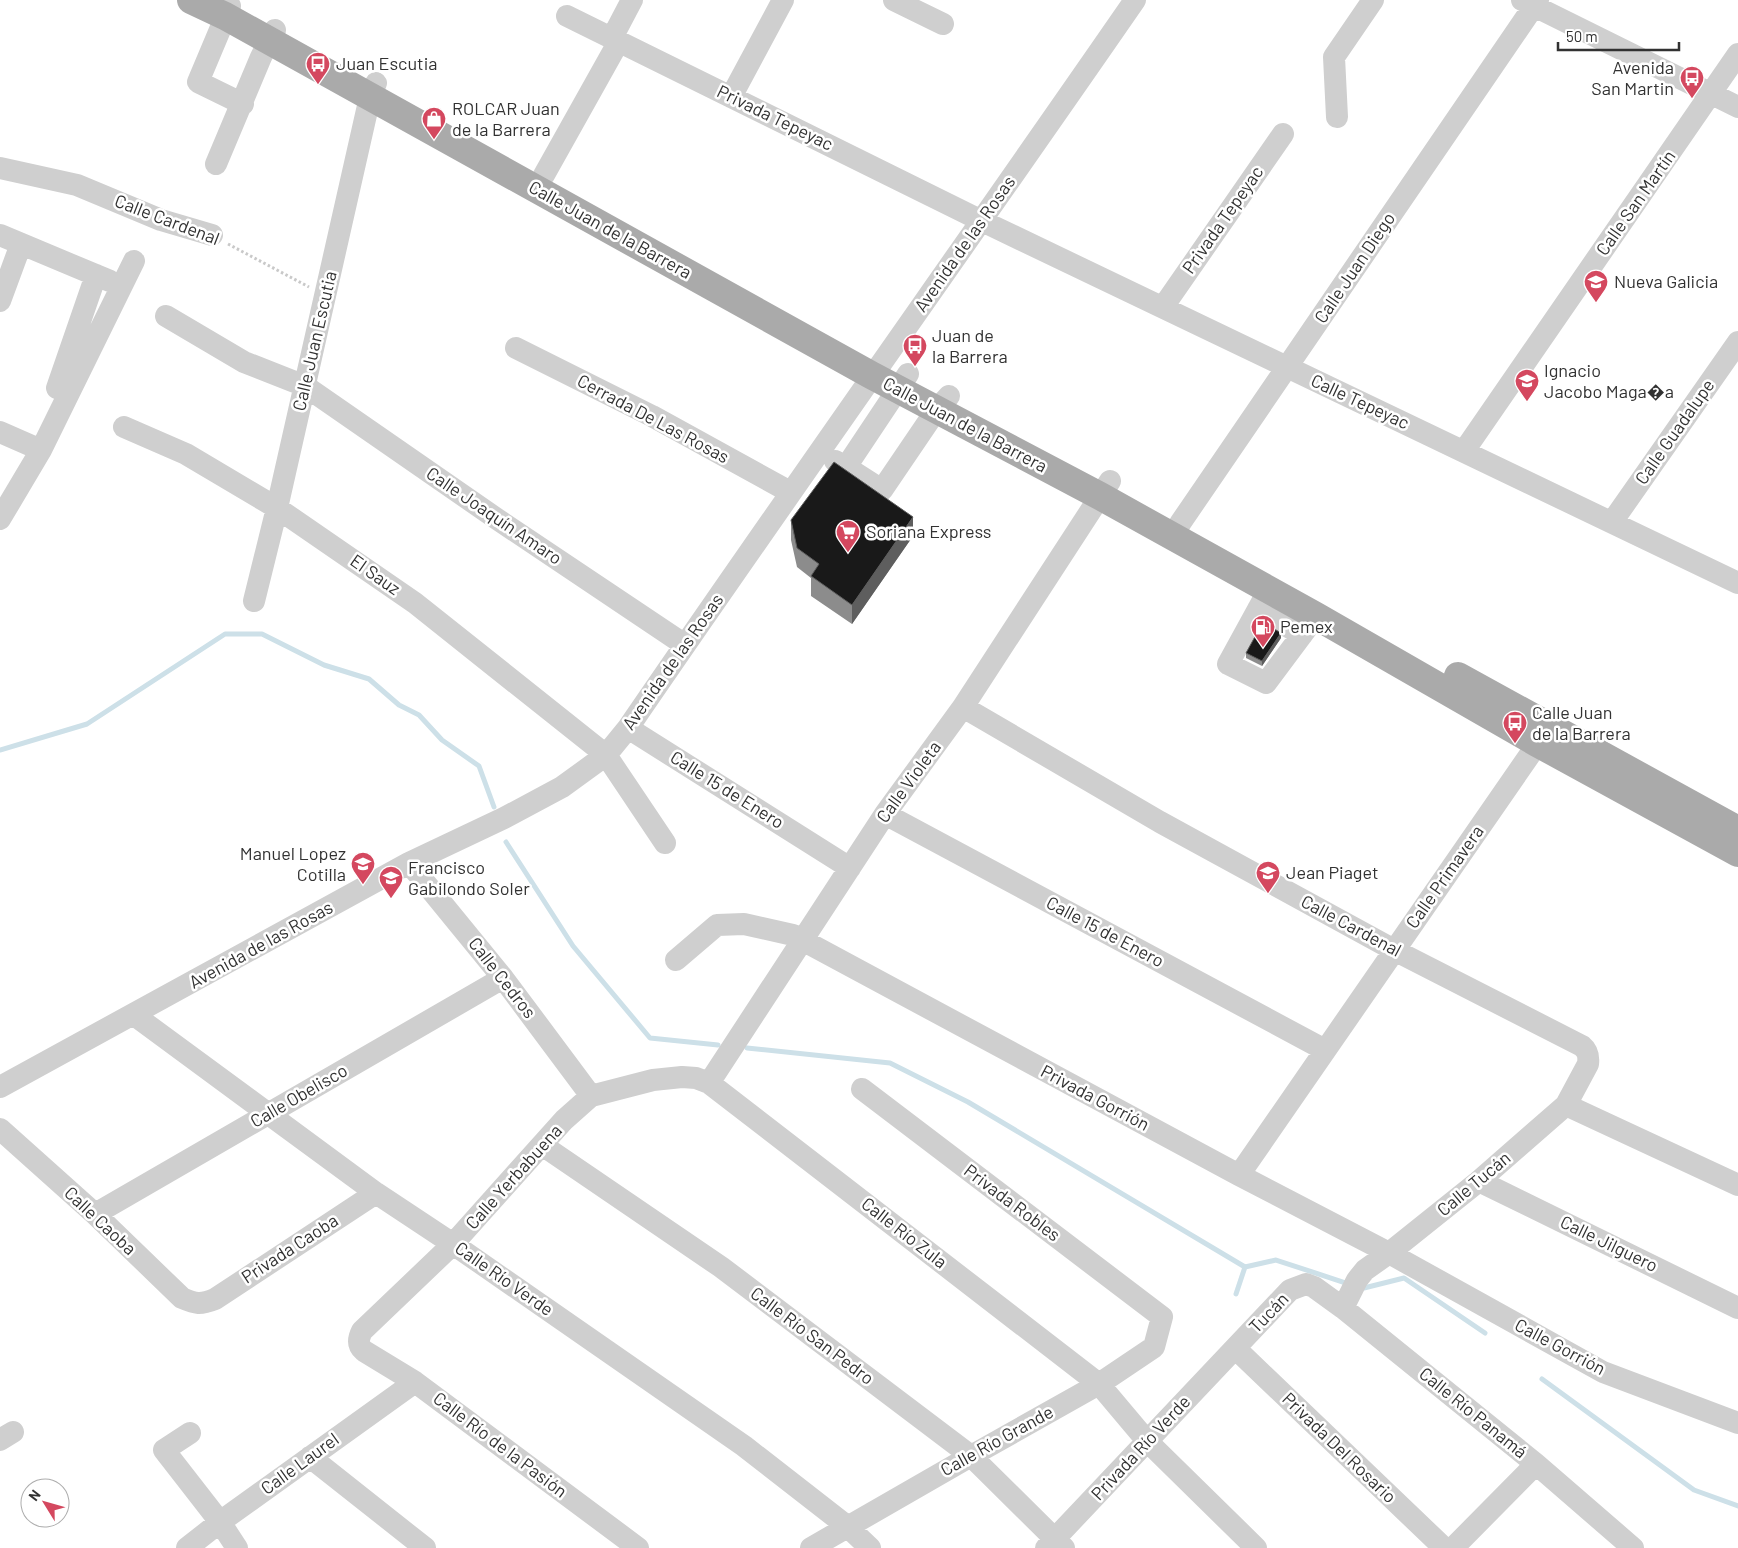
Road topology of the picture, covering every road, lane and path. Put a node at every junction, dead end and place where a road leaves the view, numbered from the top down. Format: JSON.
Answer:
{"nodes":[{"id":1,"x":191,"y":0,"type":"edge"},
{"id":2,"x":632,"y":0,"type":"edge"},
{"id":3,"x":782,"y":0,"type":"edge"},
{"id":4,"x":894,"y":0,"type":"edge"},
{"id":5,"x":1135,"y":0,"type":"edge"},
{"id":6,"x":1373,"y":0,"type":"edge"},
{"id":7,"x":1531,"y":2,"type":"edge"},
{"id":8,"x":225,"y":7,"type":"edge"},
{"id":9,"x":567,"y":16,"type":"dead end"},
{"id":10,"x":943,"y":24,"type":"dead end"},
{"id":11,"x":272,"y":35,"type":"junction"},
{"id":12,"x":615,"y":40,"type":"junction"},
{"id":13,"x":1738,"y":54,"type":"edge"},
{"id":14,"x":373,"y":90,"type":"junction"},
{"id":15,"x":1712,"y":94,"type":"junction"},
{"id":16,"x":731,"y":97,"type":"junction"},
{"id":17,"x":243,"y":104,"type":"junction"},
{"id":18,"x":1738,"y":107,"type":"edge"},
{"id":19,"x":1337,"y":117,"type":"dead end"},
{"id":20,"x":1283,"y":134,"type":"dead end"},
{"id":21,"x":216,"y":164,"type":"dead end"},
{"id":22,"x":0,"y":168,"type":"edge"},
{"id":23,"x":544,"y":176,"type":"junction"},
{"id":24,"x":982,"y":220,"type":"junction"},
{"id":25,"x":0,"y":235,"type":"edge"},
{"id":26,"x":212,"y":235,"type":"joint"},
{"id":27,"x":21,"y":244,"type":"junction"},
{"id":28,"x":134,"y":261,"type":"dead end"},
{"id":29,"x":96,"y":275,"type":"junction"},
{"id":30,"x":121,"y":286,"type":"junction"},
{"id":31,"x":325,"y":296,"type":"junction"},
{"id":32,"x":0,"y":301,"type":"edge"},
{"id":33,"x":1163,"y":307,"type":"junction"},
{"id":34,"x":166,"y":316,"type":"dead end"},
{"id":35,"x":1738,"y":342,"type":"edge"},
{"id":36,"x":516,"y":348,"type":"dead end"},
{"id":37,"x":877,"y":367,"type":"junction"},
{"id":38,"x":1287,"y":367,"type":"junction"},
{"id":39,"x":904,"y":382,"type":"junction"},
{"id":40,"x":305,"y":386,"type":"junction"},
{"id":41,"x":943,"y":403,"type":"junction"},
{"id":42,"x":56,"y":418,"type":"junction"},
{"id":43,"x":124,"y":427,"type":"dead end"},
{"id":44,"x":0,"y":432,"type":"edge"},
{"id":45,"x":41,"y":450,"type":"junction"},
{"id":46,"x":818,"y":451,"type":"junction"},
{"id":47,"x":1464,"y":451,"type":"junction"},
{"id":48,"x":846,"y":467,"type":"junction"},
{"id":49,"x":1105,"y":488,"type":"junction"},
{"id":50,"x":790,"y":492,"type":"junction"},
{"id":51,"x":277,"y":508,"type":"junction"},
{"id":52,"x":0,"y":519,"type":"edge"},
{"id":53,"x":1612,"y":522,"type":"junction"},
{"id":54,"x":1177,"y":529,"type":"junction"},
{"id":55,"x":1738,"y":582,"type":"edge"},
{"id":56,"x":1277,"y":596,"type":"junction"},
{"id":57,"x":254,"y":600,"type":"dead end"},
{"id":58,"x":1309,"y":625,"type":"junction"},
{"id":59,"x":685,"y":645,"type":"junction"},
{"id":60,"x":963,"y":706,"type":"junction"},
{"id":61,"x":628,"y":728,"type":"junction"},
{"id":62,"x":1543,"y":735,"type":"junction"},
{"id":63,"x":606,"y":754,"type":"junction"},
{"id":64,"x":885,"y":814,"type":"junction"},
{"id":65,"x":1738,"y":830,"type":"edge"},
{"id":66,"x":665,"y":843,"type":"dead end"},
{"id":67,"x":1738,"y":853,"type":"edge"},
{"id":68,"x":410,"y":863,"type":"junction"},
{"id":69,"x":850,"y":868,"type":"junction"},
{"id":70,"x":802,"y":940,"type":"junction"},
{"id":71,"x":1394,"y":950,"type":"junction"},
{"id":72,"x":676,"y":960,"type":"dead end"},
{"id":73,"x":504,"y":978,"type":"junction"},
{"id":74,"x":134,"y":1015,"type":"junction"},
{"id":75,"x":1325,"y":1050,"type":"junction"},
{"id":76,"x":1586,"y":1050,"type":"joint"},
{"id":77,"x":709,"y":1083,"type":"junction"},
{"id":78,"x":0,"y":1087,"type":"edge"},
{"id":79,"x":862,"y":1089,"type":"dead end"},
{"id":80,"x":591,"y":1096,"type":"junction"},
{"id":81,"x":1566,"y":1105,"type":"junction"},
{"id":82,"x":268,"y":1114,"type":"junction"},
{"id":83,"x":0,"y":1129,"type":"edge"},
{"id":84,"x":542,"y":1146,"type":"junction"},
{"id":85,"x":1239,"y":1175,"type":"junction"},
{"id":86,"x":1480,"y":1181,"type":"junction"},
{"id":87,"x":1738,"y":1185,"type":"edge"},
{"id":88,"x":376,"y":1193,"type":"junction"},
{"id":89,"x":95,"y":1214,"type":"junction"},
{"id":90,"x":453,"y":1244,"type":"junction"},
{"id":91,"x":1389,"y":1253,"type":"junction"},
{"id":92,"x":1306,"y":1284,"type":"joint"},
{"id":93,"x":204,"y":1304,"type":"joint"},
{"id":94,"x":1342,"y":1308,"type":"junction"},
{"id":95,"x":1738,"y":1308,"type":"edge"},
{"id":96,"x":1162,"y":1317,"type":"joint"},
{"id":97,"x":360,"y":1347,"type":"joint"},
{"id":98,"x":1235,"y":1348,"type":"junction"},
{"id":99,"x":415,"y":1382,"type":"junction"},
{"id":100,"x":1099,"y":1384,"type":"junction"},
{"id":101,"x":1738,"y":1423,"type":"edge"},
{"id":102,"x":190,"y":1433,"type":"dead end"},
{"id":103,"x":1147,"y":1441,"type":"junction"},
{"id":104,"x":971,"y":1456,"type":"junction"},
{"id":105,"x":310,"y":1457,"type":"junction"},
{"id":106,"x":1536,"y":1464,"type":"junction"},
{"id":107,"x":220,"y":1522,"type":"junction"},
{"id":108,"x":848,"y":1527,"type":"junction"},
{"id":109,"x":1055,"y":1545,"type":"edge"},
{"id":110,"x":186,"y":1548,"type":"edge"},
{"id":111,"x":236,"y":1548,"type":"edge"},
{"id":112,"x":426,"y":1548,"type":"edge"},
{"id":113,"x":638,"y":1548,"type":"edge"},
{"id":114,"x":812,"y":1548,"type":"edge"},
{"id":115,"x":870,"y":1548,"type":"edge"},
{"id":116,"x":1256,"y":1548,"type":"edge"},
{"id":117,"x":1444,"y":1548,"type":"edge"},
{"id":118,"x":1453,"y":1548,"type":"edge"},
{"id":119,"x":1633,"y":1548,"type":"edge"}],
"edges":[{"from":1,"to":8,"type":"main road","name":"Calle Juan de la Barrera"},
{"from":2,"to":12,"type":"street"},
{"from":3,"to":16,"type":"street"},
{"from":4,"to":10,"type":"street"},
{"from":5,"to":24,"type":"street","name":"Avenida de las Rosas"},
{"from":6,"to":19,"type":"street"},
{"from":7,"to":15,"type":"street"},
{"from":7,"to":38,"type":"street","name":"Calle Juan Diego"},
{"from":8,"to":11,"type":"main road","name":"Calle Juan de la Barrera"},
{"from":8,"to":17,"type":"street"},
{"from":9,"to":12,"type":"street","name":"Privada Tepeyac"},
{"from":11,"to":14,"type":"main road","name":"Calle Juan de la Barrera"},
{"from":11,"to":17,"type":"street"},
{"from":12,"to":16,"type":"street","name":"Privada Tepeyac"},
{"from":12,"to":23,"type":"street"},
{"from":13,"to":15,"type":"street","name":"Calle San Martín"},
{"from":14,"to":23,"type":"main road","name":"Calle Juan de la Barrera"},
{"from":14,"to":31,"type":"street","name":"Calle Juan Escutia"},
{"from":14,"to":37,"type":"main road","name":"Calle Juan de la Barrera"},
{"from":15,"to":18,"type":"street"},
{"from":15,"to":47,"type":"street","name":"Calle San Martín"},
{"from":16,"to":24,"type":"street","name":"Privada Tepeyac"},
{"from":17,"to":21,"type":"street"},
{"from":20,"to":33,"type":"street","name":"Privada Tepeyac"},
{"from":22,"to":26,"type":"street","name":"Calle Cardenal"},
{"from":23,"to":37,"type":"main road","name":"Calle Juan de la Barrera"},
{"from":24,"to":33,"type":"street","name":"Calle Tepeyac"},
{"from":24,"to":37,"type":"street","name":"Avenida de las Rosas"},
{"from":25,"to":27,"type":"street"},
{"from":26,"to":31,"type":"path","name":"Calle Cardenal"},
{"from":27,"to":29,"type":"street"},
{"from":27,"to":32,"type":"street"},
{"from":28,"to":30,"type":"street"},
{"from":29,"to":30,"type":"street"},
{"from":29,"to":42,"type":"street"},
{"from":30,"to":42,"type":"street"},
{"from":31,"to":40,"type":"street","name":"Calle Juan Escutia"},
{"from":33,"to":38,"type":"street","name":"Calle Tepeyac"},
{"from":34,"to":40,"type":"street","name":"Calle Joaquín Amaro"},
{"from":35,"to":53,"type":"street","name":"Calle Guadalupe"},
{"from":36,"to":50,"type":"street","name":"Cerrada De Las Rosas"},
{"from":37,"to":39,"type":"main road","name":"Calle Juan de la Barrera"},
{"from":37,"to":46,"type":"street","name":"Avenida de las Rosas"},
{"from":38,"to":47,"type":"street","name":"Calle Tepeyac"},
{"from":38,"to":54,"type":"street","name":"Calle Juan Diego"},
{"from":39,"to":41,"type":"main road","name":"Calle Juan de la Barrera"},
{"from":39,"to":48,"type":"street"},
{"from":40,"to":51,"type":"street","name":"Calle Juan Escutia"},
{"from":40,"to":59,"type":"street","name":"Calle Joaquín Amaro"},
{"from":41,"to":48,"type":"street"},
{"from":41,"to":49,"type":"main road","name":"Calle Juan de la Barrera"},
{"from":42,"to":45,"type":"street"},
{"from":43,"to":51,"type":"street","name":"El Sauz"},
{"from":44,"to":45,"type":"street"},
{"from":45,"to":52,"type":"street"},
{"from":46,"to":48,"type":"street"},
{"from":46,"to":50,"type":"street","name":"Avenida de las Rosas"},
{"from":47,"to":53,"type":"street","name":"Calle Tepeyac"},
{"from":49,"to":54,"type":"main road","name":"Calle Juan de la Barrera"},
{"from":49,"to":60,"type":"street","name":"Calle Violeta"},
{"from":50,"to":59,"type":"street","name":"Avenida de las Rosas"},
{"from":51,"to":57,"type":"street","name":"Calle Juan Escutia"},
{"from":51,"to":63,"type":"street","name":"El Sauz"},
{"from":53,"to":55,"type":"street","name":"Calle Tepeyac"},
{"from":54,"to":56,"type":"main road","name":"Calle Juan de la Barrera"},
{"from":56,"to":58,"type":"main road","name":"Calle Juan de la Barrera"},
{"from":56,"to":58,"type":"street"},
{"from":56,"to":62,"type":"main road","name":"Calle Juan de la Barrera"},
{"from":58,"to":62,"type":"main road","name":"Calle Juan de la Barrera"},
{"from":59,"to":61,"type":"street","name":"Avenida de las Rosas"},
{"from":60,"to":64,"type":"street","name":"Calle Violeta"},
{"from":60,"to":71,"type":"street","name":"Calle Cardenal"},
{"from":61,"to":63,"type":"street","name":"Avenida de las Rosas"},
{"from":61,"to":69,"type":"street","name":"Calle 15 de Enero"},
{"from":62,"to":65,"type":"main road","name":"Calle Juan de la Barrera"},
{"from":62,"to":67,"type":"main road","name":"Calle Juan de la Barrera"},
{"from":62,"to":71,"type":"street","name":"Calle Primavera"},
{"from":63,"to":66,"type":"street","name":"El Sauz"},
{"from":63,"to":68,"type":"street","name":"Avenida de las Rosas"},
{"from":64,"to":69,"type":"street","name":"Calle Violeta"},
{"from":64,"to":75,"type":"street","name":"Calle 15 de Enero"},
{"from":68,"to":73,"type":"street","name":"Calle Cedros"},
{"from":68,"to":74,"type":"street","name":"Avenida de las Rosas"},
{"from":69,"to":70,"type":"street","name":"Calle Violeta"},
{"from":70,"to":72,"type":"street","name":"Privada Gorrión"},
{"from":70,"to":77,"type":"street","name":"Calle Violeta"},
{"from":70,"to":85,"type":"street","name":"Privada Gorrión"},
{"from":71,"to":75,"type":"street","name":"Calle Primavera"},
{"from":71,"to":76,"type":"street","name":"Calle Cardenal"},
{"from":73,"to":80,"type":"street","name":"Calle Cedros"},
{"from":73,"to":82,"type":"street","name":"Calle Obelisco"},
{"from":74,"to":78,"type":"street","name":"Avenida de las Rosas"},
{"from":74,"to":82,"type":"street","name":"Calle Río Verde"},
{"from":75,"to":85,"type":"street","name":"Calle Primavera"},
{"from":76,"to":81,"type":"street","name":"Calle Tucán"},
{"from":77,"to":80,"type":"street","name":"Calle Yerbabuena"},
{"from":77,"to":100,"type":"street","name":"Calle Río Zula"},
{"from":79,"to":96,"type":"street","name":"Privada Robles"},
{"from":80,"to":84,"type":"street","name":"Calle Yerbabuena"},
{"from":81,"to":86,"type":"street","name":"Calle Tucán"},
{"from":81,"to":87,"type":"street"},
{"from":82,"to":88,"type":"street","name":"Calle Río Verde"},
{"from":82,"to":89,"type":"street","name":"Calle Obelisco"},
{"from":83,"to":89,"type":"street","name":"Calle Caoba"},
{"from":84,"to":90,"type":"street","name":"Calle Yerbabuena"},
{"from":84,"to":104,"type":"street","name":"Calle Río San Pedro"},
{"from":85,"to":91,"type":"street","name":"Privada Gorrión"},
{"from":86,"to":91,"type":"street","name":"Calle Tucán"},
{"from":86,"to":95,"type":"street","name":"Calle Jilguero"},
{"from":88,"to":90,"type":"street","name":"Calle Río Verde"},
{"from":88,"to":93,"type":"street","name":"Privada Caoba"},
{"from":89,"to":93,"type":"street","name":"Calle Caoba"},
{"from":90,"to":97,"type":"street","name":"Calle Yerbabuena"},
{"from":90,"to":108,"type":"street","name":"Calle Río Verde"},
{"from":91,"to":94,"type":"street","name":"Calle Tucán"},
{"from":91,"to":101,"type":"street","name":"Calle Gorrión"},
{"from":92,"to":94,"type":"street","name":"Calle Río Panamá"},
{"from":92,"to":98,"type":"street","name":"Tucán"},
{"from":94,"to":106,"type":"street","name":"Calle Río Panamá"},
{"from":96,"to":100,"type":"street","name":"Calle Río Grande"},
{"from":97,"to":99,"type":"street","name":"Calle Río de la Pasión"},
{"from":98,"to":103,"type":"street","name":"Privada Río Verde"},
{"from":98,"to":117,"type":"street","name":"Privada Del Rosario"},
{"from":99,"to":105,"type":"street","name":"Calle Laurel"},
{"from":99,"to":113,"type":"street","name":"Calle Río de la Pasión"},
{"from":100,"to":103,"type":"street","name":"Calle Río Zula"},
{"from":100,"to":104,"type":"street","name":"Calle Río Grande"},
{"from":102,"to":107,"type":"street"},
{"from":103,"to":109,"type":"street","name":"Privada Río Verde"},
{"from":103,"to":116,"type":"street","name":"Calle Río Zula"},
{"from":104,"to":108,"type":"street","name":"Calle Río Grande"},
{"from":104,"to":109,"type":"street","name":"Calle Río San Pedro"},
{"from":105,"to":107,"type":"street","name":"Calle Laurel"},
{"from":105,"to":112,"type":"street"},
{"from":106,"to":118,"type":"street"},
{"from":106,"to":119,"type":"street","name":"Calle Río Panamá"},
{"from":107,"to":110,"type":"street","name":"Calle Laurel"},
{"from":107,"to":111,"type":"street"},
{"from":108,"to":114,"type":"street","name":"Calle Río Grande"},
{"from":108,"to":115,"type":"street","name":"Calle Río Verde"}]}
